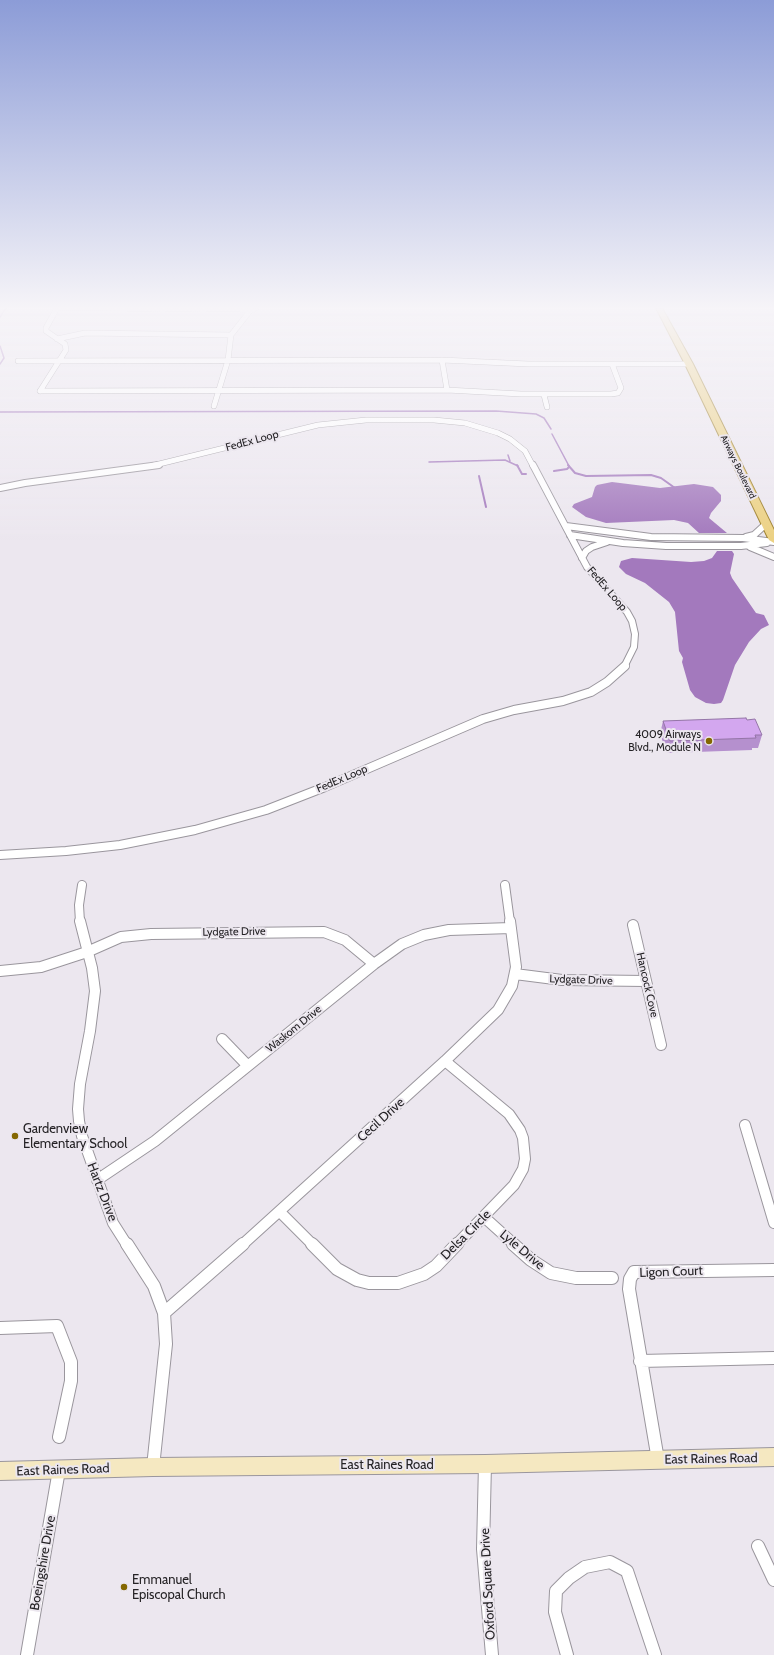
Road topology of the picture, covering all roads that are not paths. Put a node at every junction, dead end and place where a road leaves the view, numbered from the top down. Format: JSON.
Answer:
{"nodes":[{"id":1,"x":43,"y":385,"type":"edge"},
{"id":2,"x":220,"y":385,"type":"edge"},
{"id":3,"x":446,"y":385,"type":"edge"},
{"id":4,"x":620,"y":385,"type":"edge"},
{"id":5,"x":699,"y":385,"type":"edge"},
{"id":6,"x":219,"y":390,"type":"junction"},
{"id":7,"x":447,"y":390,"type":"junction"},
{"id":8,"x":544,"y":395,"type":"junction"},
{"id":9,"x":214,"y":406,"type":"dead end"},
{"id":10,"x":547,"y":407,"type":"dead end"},
{"id":11,"x":0,"y":488,"type":"edge"},
{"id":12,"x":766,"y":524,"type":"junction"},
{"id":13,"x":566,"y":526,"type":"junction"},
{"id":14,"x":570,"y":535,"type":"junction"},
{"id":15,"x":678,"y":538,"type":"junction"},
{"id":16,"x":743,"y":538,"type":"junction"},
{"id":17,"x":612,"y":541,"type":"junction"},
{"id":18,"x":774,"y":541,"type":"edge"},
{"id":19,"x":741,"y":546,"type":"junction"},
{"id":20,"x":681,"y":547,"type":"junction"},
{"id":21,"x":774,"y":557,"type":"edge"},
{"id":22,"x":582,"y":558,"type":"junction"},
{"id":23,"x":0,"y":855,"type":"edge"},
{"id":24,"x":82,"y":885,"type":"dead end"},
{"id":25,"x":505,"y":885,"type":"dead end"},
{"id":26,"x":633,"y":925,"type":"dead end"},
{"id":27,"x":511,"y":928,"type":"junction"},
{"id":28,"x":87,"y":952,"type":"junction"},
{"id":29,"x":374,"y":964,"type":"junction"},
{"id":30,"x":0,"y":971,"type":"edge"},
{"id":31,"x":515,"y":974,"type":"junction"},
{"id":32,"x":646,"y":981,"type":"junction"},
{"id":33,"x":222,"y":1039,"type":"dead end"},
{"id":34,"x":661,"y":1044,"type":"dead end"},
{"id":35,"x":445,"y":1061,"type":"junction"},
{"id":36,"x":248,"y":1066,"type":"junction"},
{"id":37,"x":745,"y":1125,"type":"dead end"},
{"id":38,"x":96,"y":1180,"type":"junction"},
{"id":39,"x":280,"y":1212,"type":"junction"},
{"id":40,"x":484,"y":1217,"type":"junction"},
{"id":41,"x":774,"y":1223,"type":"edge"},
{"id":42,"x":774,"y":1270,"type":"edge"},
{"id":43,"x":612,"y":1278,"type":"dead end"},
{"id":44,"x":164,"y":1313,"type":"junction"},
{"id":45,"x":0,"y":1328,"type":"edge"},
{"id":46,"x":774,"y":1358,"type":"edge"},
{"id":47,"x":640,"y":1361,"type":"junction"},
{"id":48,"x":59,"y":1437,"type":"dead end"},
{"id":49,"x":774,"y":1457,"type":"edge"},
{"id":50,"x":658,"y":1460,"type":"junction"},
{"id":51,"x":485,"y":1464,"type":"junction"},
{"id":52,"x":153,"y":1467,"type":"junction"},
{"id":53,"x":59,"y":1470,"type":"junction"},
{"id":54,"x":0,"y":1472,"type":"edge"},
{"id":55,"x":758,"y":1546,"type":"dead end"},
{"id":56,"x":774,"y":1580,"type":"edge"},
{"id":57,"x":27,"y":1655,"type":"edge"},
{"id":58,"x":492,"y":1655,"type":"edge"},
{"id":59,"x":566,"y":1655,"type":"edge"},
{"id":60,"x":655,"y":1655,"type":"edge"}],
"edges":[{"from":1,"to":6,"type":"street"},
{"from":2,"to":6,"type":"street"},
{"from":3,"to":7,"type":"street"},
{"from":4,"to":8,"type":"street"},
{"from":5,"to":12,"type":"main road","name":"Airways Boulevard"},
{"from":6,"to":7,"type":"street"},
{"from":6,"to":9,"type":"street"},
{"from":7,"to":8,"type":"street"},
{"from":8,"to":10,"type":"street"},
{"from":11,"to":13,"type":"street","name":"FedEx Loop"},
{"from":12,"to":16,"type":"street"},
{"from":12,"to":18,"type":"main road","name":"Airways Boulevard"},
{"from":13,"to":14,"type":"street","name":"FedEx Loop"},
{"from":13,"to":15,"type":"street"},
{"from":14,"to":17,"type":"street"},
{"from":14,"to":22,"type":"street","name":"FedEx Loop"},
{"from":15,"to":16,"type":"street"},
{"from":15,"to":20,"type":"street"},
{"from":16,"to":18,"type":"street"},
{"from":17,"to":20,"type":"street"},
{"from":17,"to":22,"type":"street"},
{"from":18,"to":19,"type":"street"},
{"from":19,"to":20,"type":"street"},
{"from":19,"to":21,"type":"street"},
{"from":22,"to":23,"type":"street","name":"FedEx Loop"},
{"from":24,"to":28,"type":"street","name":"Hartz Drive"},
{"from":25,"to":27,"type":"street","name":"Cecil Drive"},
{"from":26,"to":32,"type":"street","name":"Hancock Cove"},
{"from":27,"to":29,"type":"street","name":"Waskom Drive"},
{"from":27,"to":31,"type":"street","name":"Cecil Drive"},
{"from":28,"to":29,"type":"street","name":"Lydgate Drive"},
{"from":28,"to":30,"type":"street","name":"Lydgate Drive"},
{"from":28,"to":38,"type":"street","name":"Hartz Drive"},
{"from":29,"to":36,"type":"street","name":"Waskom Drive"},
{"from":31,"to":32,"type":"street","name":"Lydgate Drive"},
{"from":31,"to":35,"type":"street","name":"Cecil Drive"},
{"from":32,"to":34,"type":"street","name":"Hancock Cove"},
{"from":33,"to":36,"type":"street"},
{"from":35,"to":39,"type":"street","name":"Cecil Drive"},
{"from":35,"to":40,"type":"street","name":"Delsa Circle"},
{"from":36,"to":38,"type":"street","name":"Waskom Drive"},
{"from":37,"to":41,"type":"street"},
{"from":38,"to":44,"type":"street","name":"Hartz Drive"},
{"from":39,"to":40,"type":"street","name":"Delsa Circle"},
{"from":39,"to":44,"type":"street","name":"Cecil Drive"},
{"from":40,"to":43,"type":"street","name":"Lyle Drive"},
{"from":42,"to":47,"type":"street","name":"Ligon Court"},
{"from":44,"to":52,"type":"street","name":"Hartz Drive"},
{"from":45,"to":48,"type":"street"},
{"from":46,"to":47,"type":"street"},
{"from":47,"to":50,"type":"street","name":"Ligon Court"},
{"from":49,"to":50,"type":"main road","name":"East Raines Road"},
{"from":50,"to":51,"type":"main road","name":"East Raines Road"},
{"from":51,"to":52,"type":"main road","name":"East Raines Road"},
{"from":51,"to":58,"type":"street","name":"Oxford Square Drive"},
{"from":52,"to":53,"type":"main road","name":"East Raines Road"},
{"from":53,"to":54,"type":"main road","name":"East Raines Road"},
{"from":53,"to":57,"type":"street","name":"Boeingshire Drive"},
{"from":55,"to":56,"type":"street"},
{"from":59,"to":60,"type":"street"}]}
